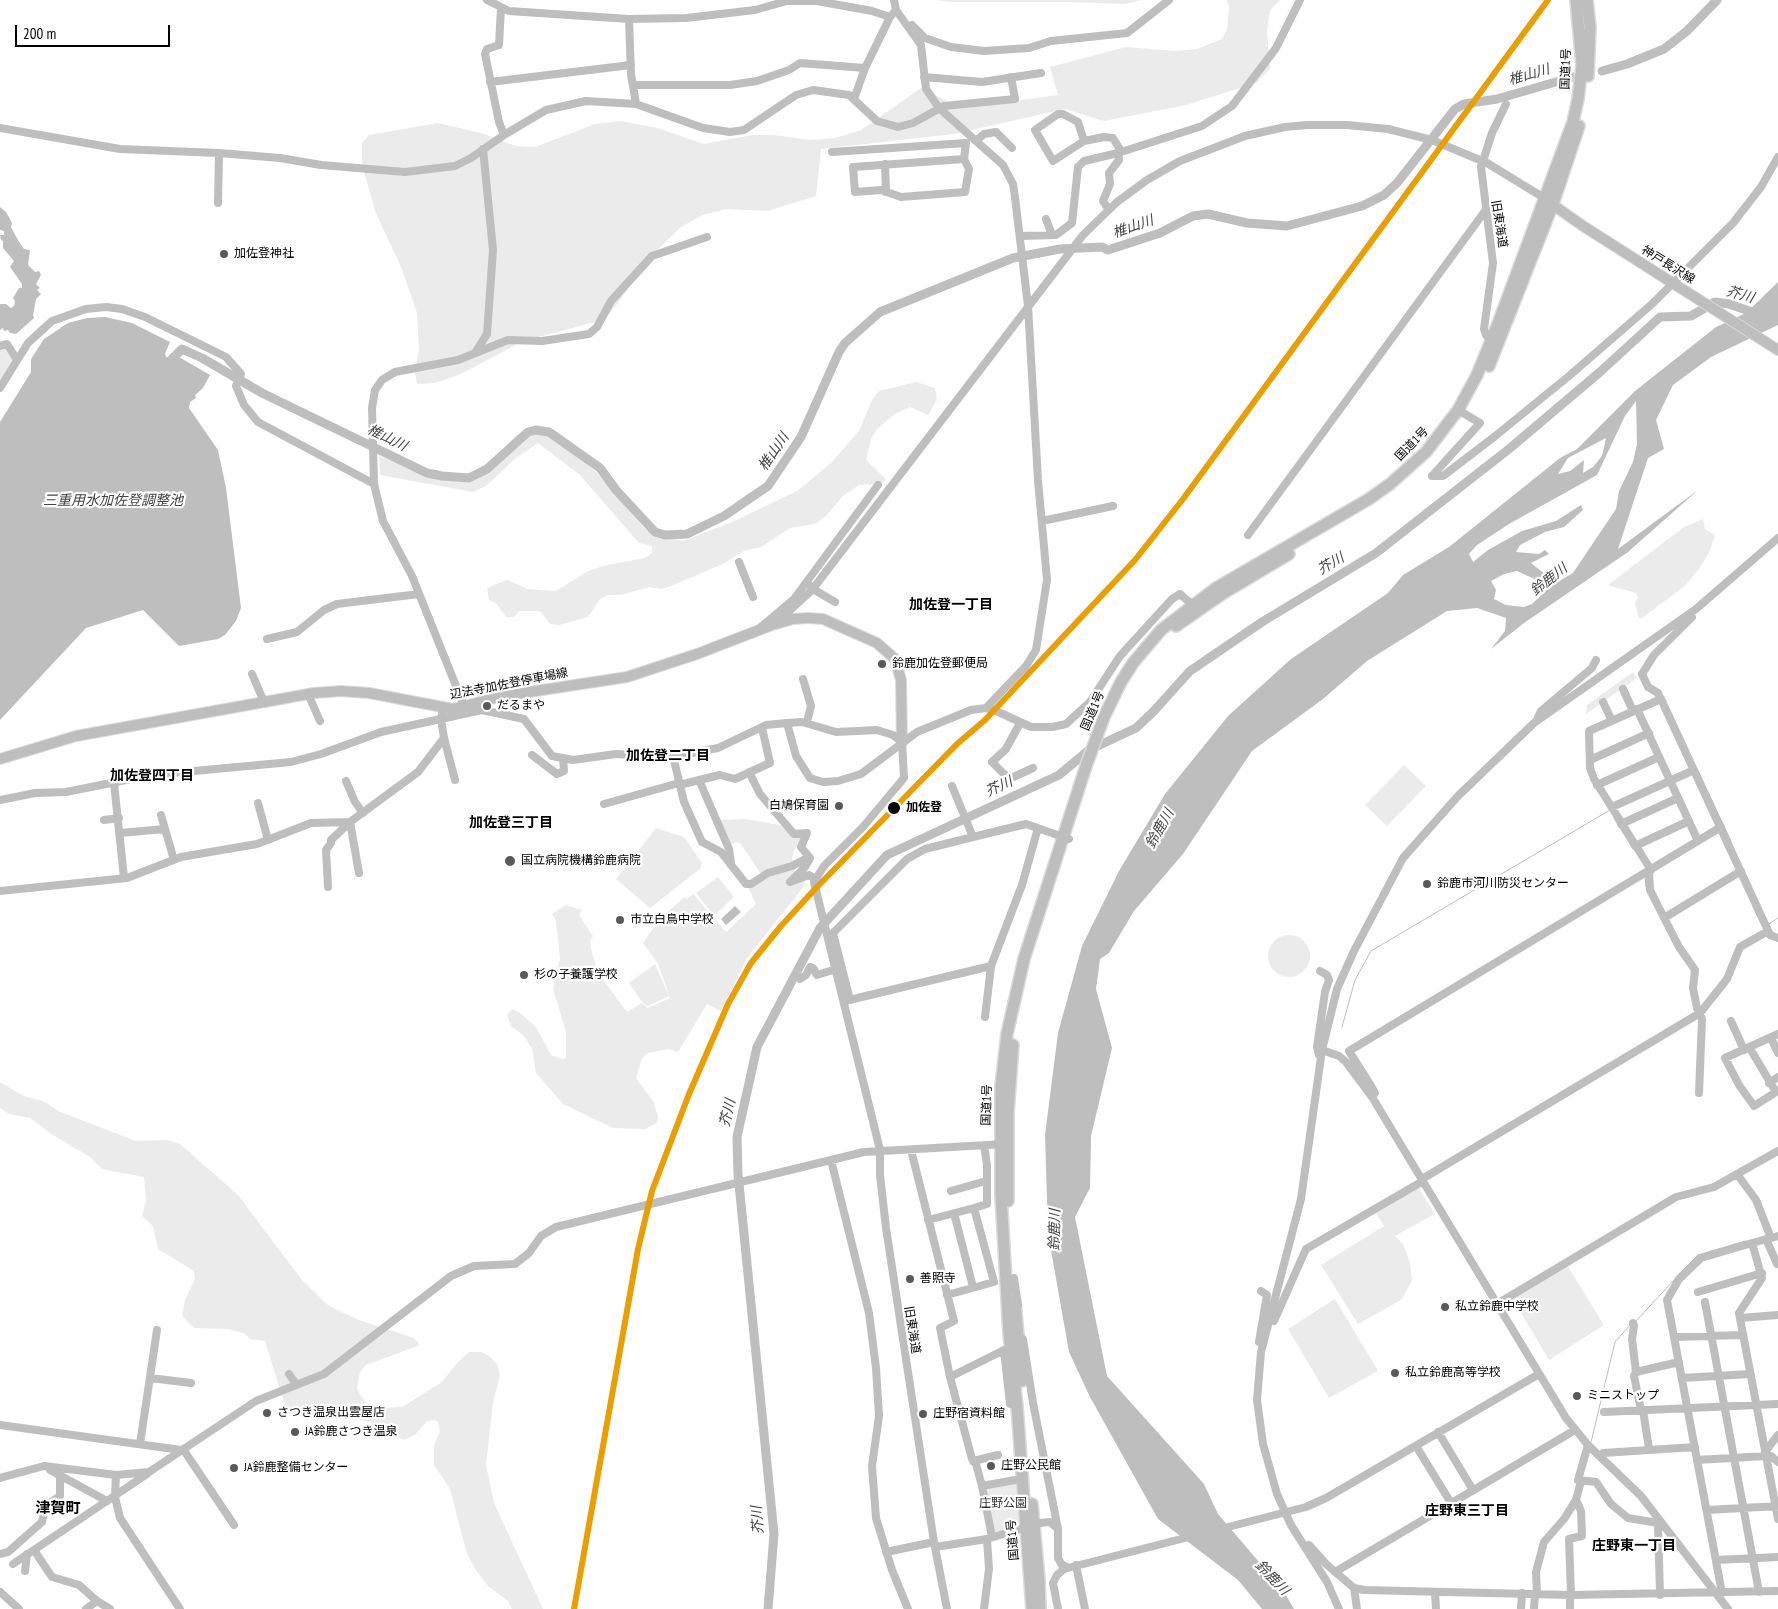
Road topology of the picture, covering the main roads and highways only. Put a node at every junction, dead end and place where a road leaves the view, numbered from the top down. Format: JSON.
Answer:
{"nodes":[{"id":1,"x":1576,"y":0,"type":"edge"},
{"id":2,"x":1587,"y":0,"type":"edge"},
{"id":3,"x":1549,"y":202,"type":"junction"},
{"id":4,"x":1778,"y":350,"type":"edge"},
{"id":5,"x":1195,"y":607,"type":"junction"},
{"id":6,"x":902,"y":742,"type":"road end"},
{"id":7,"x":0,"y":759,"type":"edge"},
{"id":8,"x":1090,"y":768,"type":"junction"},
{"id":9,"x":1003,"y":1144,"type":"junction"},
{"id":10,"x":1030,"y":1526,"type":"junction"},
{"id":11,"x":1032,"y":1609,"type":"edge"},
{"id":12,"x":1040,"y":1609,"type":"edge"}],
"edges":[{"from":1,"to":3,"type":"highway","name":"国道1号"},
{"from":2,"to":3,"type":"highway","name":"国道1号"},
{"from":3,"to":4,"type":"main road","name":"神戸長沢線"},
{"from":3,"to":5,"type":"highway","name":"国道1号"},
{"from":5,"to":8,"type":"highway","name":"国道1号"},
{"from":5,"to":8,"type":"highway","name":"国道1号"},
{"from":6,"to":7,"type":"main road","name":"辺法寺加佐登停車場線"},
{"from":8,"to":9,"type":"highway","name":"国道1号"},
{"from":9,"to":10,"type":"highway","name":"国道1号"},
{"from":9,"to":10,"type":"highway","name":"国道1号"},
{"from":10,"to":11,"type":"highway","name":"国道1号"},
{"from":10,"to":12,"type":"highway","name":"国道1号"}]}
